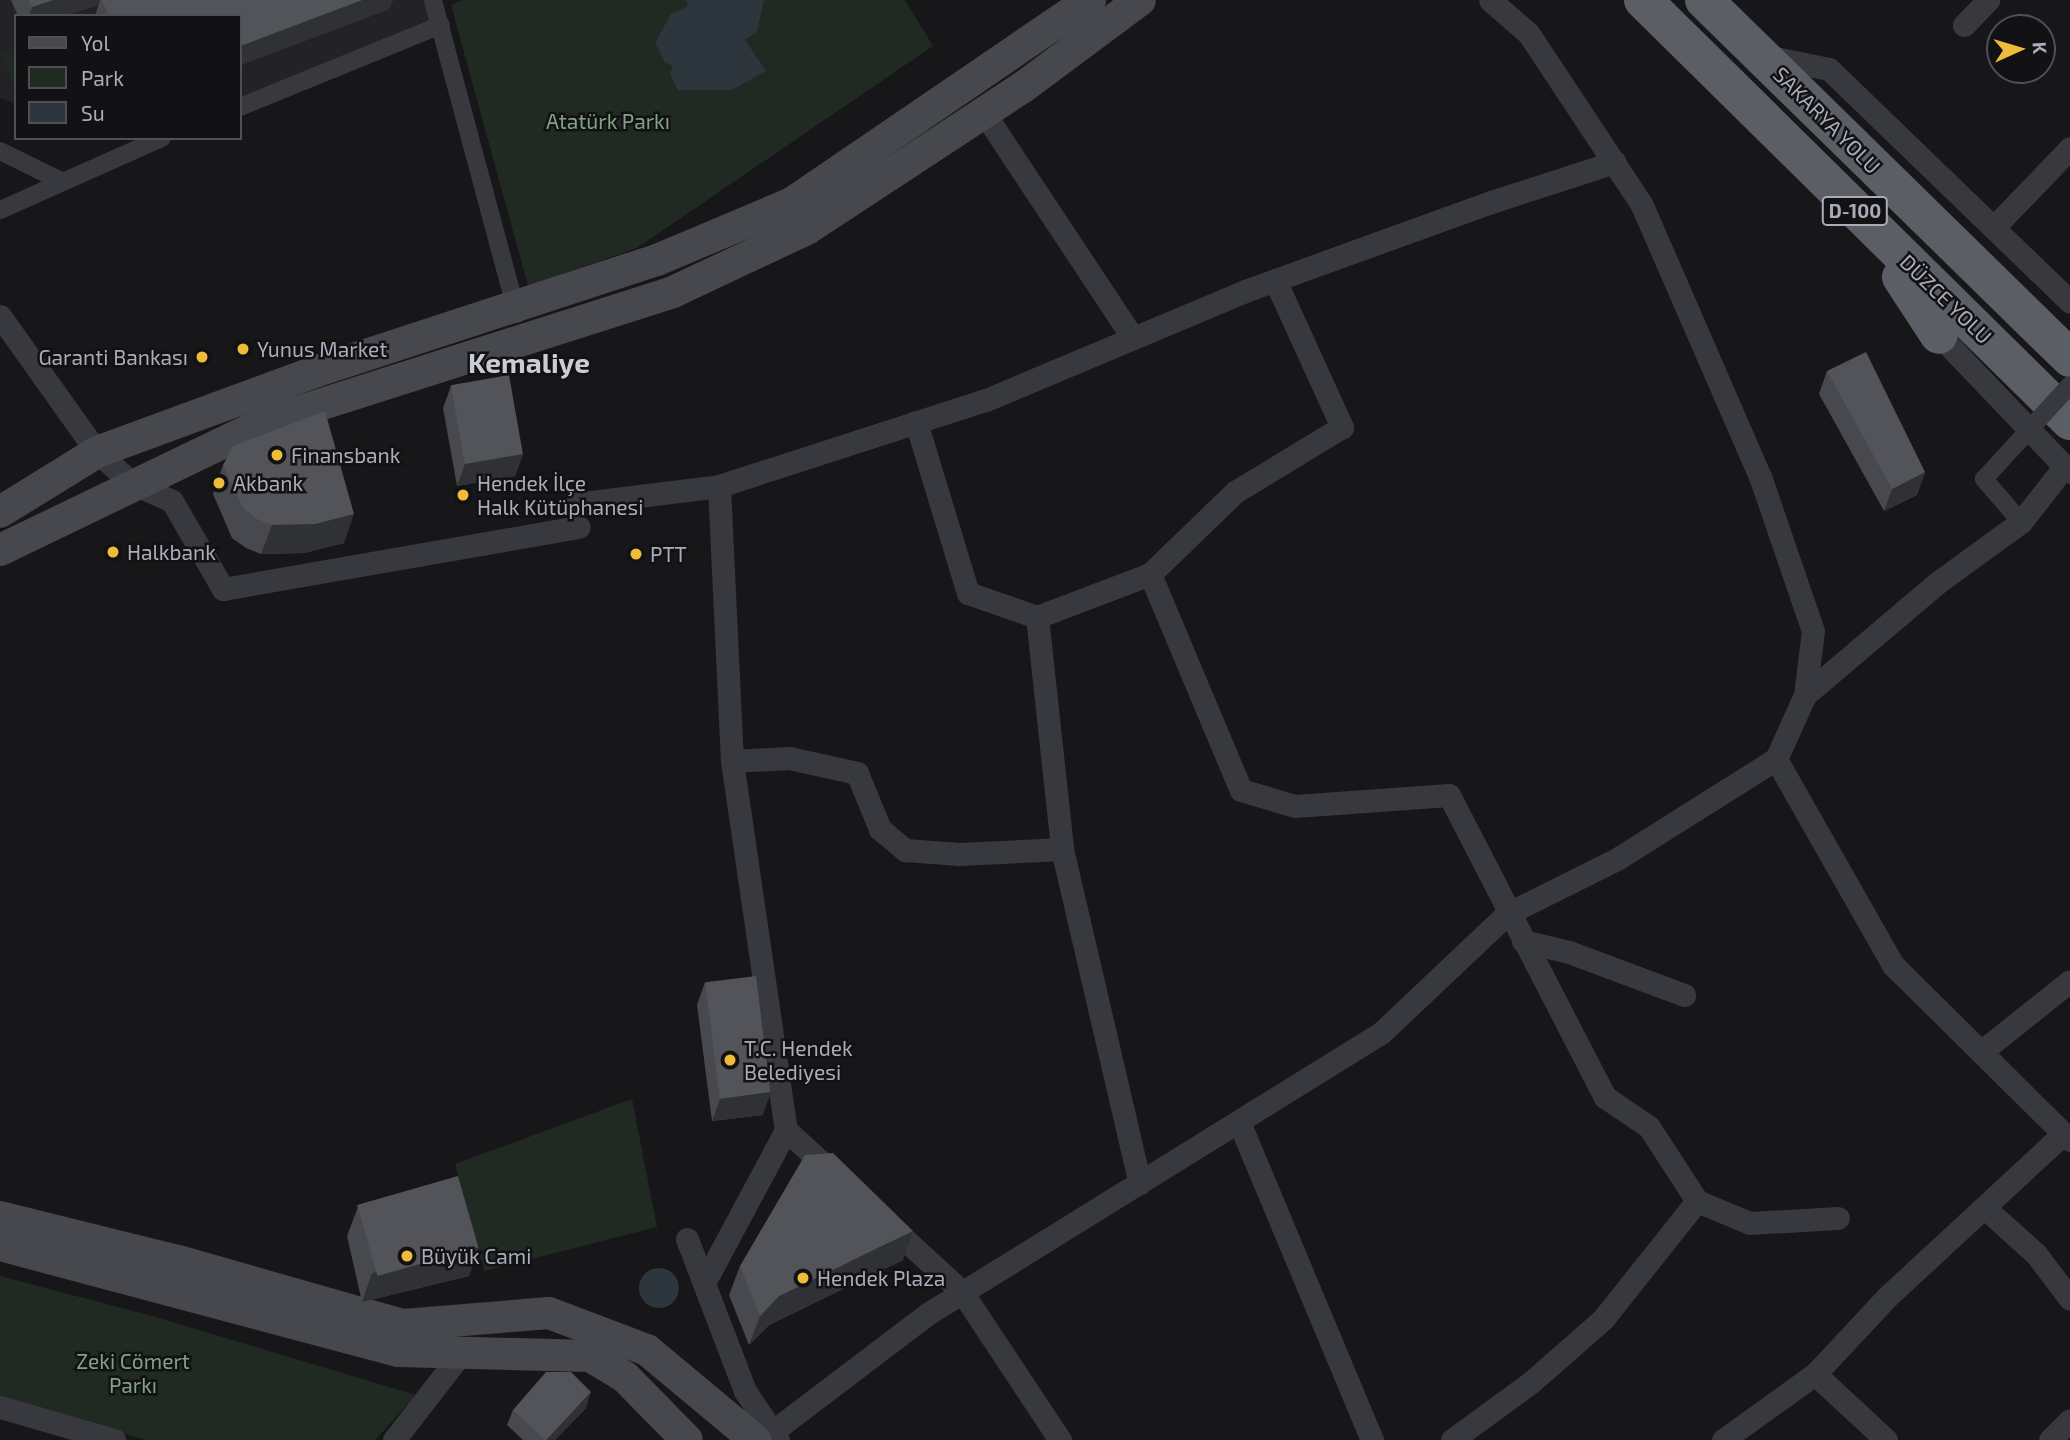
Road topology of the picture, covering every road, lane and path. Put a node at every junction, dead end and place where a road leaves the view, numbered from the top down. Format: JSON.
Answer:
{"nodes":[{"id":1,"x":433,"y":0,"type":"edge"},
{"id":2,"x":1090,"y":0,"type":"edge"},
{"id":3,"x":1140,"y":0,"type":"edge"},
{"id":4,"x":1490,"y":0,"type":"edge"},
{"id":5,"x":1643,"y":0,"type":"edge"},
{"id":6,"x":1704,"y":0,"type":"edge"},
{"id":7,"x":1988,"y":0,"type":"edge"},
{"id":8,"x":442,"y":25,"type":"junction"},
{"id":9,"x":1964,"y":25,"type":"dead end"},
{"id":10,"x":1764,"y":56,"type":"junction"},
{"id":11,"x":242,"y":106,"type":"edge"},
{"id":12,"x":984,"y":113,"type":"junction"},
{"id":13,"x":157,"y":140,"type":"edge"},
{"id":14,"x":2070,"y":148,"type":"edge"},
{"id":15,"x":0,"y":151,"type":"edge"},
{"id":16,"x":1615,"y":162,"type":"junction"},
{"id":17,"x":59,"y":180,"type":"junction"},
{"id":18,"x":0,"y":210,"type":"edge"},
{"id":19,"x":1861,"y":217,"type":"junction"},
{"id":20,"x":1995,"y":226,"type":"junction"},
{"id":21,"x":1275,"y":280,"type":"junction"},
{"id":22,"x":2070,"y":302,"type":"edge"},
{"id":23,"x":0,"y":316,"type":"edge"},
{"id":24,"x":519,"y":321,"type":"junction"},
{"id":25,"x":1939,"y":335,"type":"joint"},
{"id":26,"x":1133,"y":338,"type":"junction"},
{"id":27,"x":2070,"y":358,"type":"edge"},
{"id":28,"x":2070,"y":385,"type":"edge"},
{"id":29,"x":2070,"y":421,"type":"edge"},
{"id":30,"x":916,"y":422,"type":"junction"},
{"id":31,"x":97,"y":452,"type":"junction"},
{"id":32,"x":2067,"y":470,"type":"edge"},
{"id":33,"x":132,"y":483,"type":"junction"},
{"id":34,"x":719,"y":486,"type":"junction"},
{"id":35,"x":576,"y":504,"type":"dead end"},
{"id":36,"x":0,"y":512,"type":"edge"},
{"id":37,"x":2021,"y":522,"type":"junction"},
{"id":38,"x":579,"y":527,"type":"dead end"},
{"id":39,"x":0,"y":550,"type":"edge"},
{"id":40,"x":1150,"y":574,"type":"junction"},
{"id":41,"x":1037,"y":617,"type":"junction"},
{"id":42,"x":1805,"y":695,"type":"junction"},
{"id":43,"x":1776,"y":759,"type":"junction"},
{"id":44,"x":732,"y":761,"type":"junction"},
{"id":45,"x":1062,"y":849,"type":"junction"},
{"id":46,"x":1507,"y":914,"type":"junction"},
{"id":47,"x":1522,"y":941,"type":"junction"},
{"id":48,"x":2070,"y":981,"type":"edge"},
{"id":49,"x":1684,"y":995,"type":"dead end"},
{"id":50,"x":1982,"y":1051,"type":"junction"},
{"id":51,"x":1239,"y":1122,"type":"junction"},
{"id":52,"x":786,"y":1130,"type":"junction"},
{"id":53,"x":2067,"y":1137,"type":"edge"},
{"id":54,"x":1140,"y":1183,"type":"junction"},
{"id":55,"x":855,"y":1193,"type":"edge"},
{"id":56,"x":1697,"y":1201,"type":"junction"},
{"id":57,"x":1986,"y":1209,"type":"junction"},
{"id":58,"x":874,"y":1211,"type":"edge"},
{"id":59,"x":0,"y":1217,"type":"edge"},
{"id":60,"x":1838,"y":1218,"type":"dead end"},
{"id":61,"x":687,"y":1239,"type":"dead end"},
{"id":62,"x":0,"y":1245,"type":"edge"},
{"id":63,"x":704,"y":1283,"type":"junction"},
{"id":64,"x":962,"y":1292,"type":"junction"},
{"id":65,"x":2070,"y":1299,"type":"edge"},
{"id":66,"x":471,"y":1352,"type":"junction"},
{"id":67,"x":1815,"y":1374,"type":"junction"},
{"id":68,"x":0,"y":1407,"type":"edge"},
{"id":69,"x":2070,"y":1420,"type":"edge"},
{"id":70,"x":768,"y":1437,"type":"edge"},
{"id":71,"x":114,"y":1440,"type":"edge"},
{"id":72,"x":394,"y":1440,"type":"edge"},
{"id":73,"x":413,"y":1440,"type":"edge"},
{"id":74,"x":687,"y":1440,"type":"edge"},
{"id":75,"x":1060,"y":1440,"type":"edge"},
{"id":76,"x":1372,"y":1440,"type":"edge"},
{"id":77,"x":1451,"y":1440,"type":"edge"},
{"id":78,"x":1723,"y":1440,"type":"edge"},
{"id":79,"x":1886,"y":1440,"type":"edge"},
{"id":80,"x":2050,"y":1440,"type":"edge"}],
"edges":[{"from":1,"to":8,"type":"street"},
{"from":2,"to":24,"type":"main road"},
{"from":3,"to":12,"type":"main road"},
{"from":4,"to":16,"type":"street"},
{"from":5,"to":19,"type":"highway","name":"DÜZCE YOLU","number":"D-100"},
{"from":6,"to":10,"type":"highway","name":"SAKARYA YOLU","number":"D-100"},
{"from":7,"to":9,"type":"street"},
{"from":8,"to":11,"type":"street"},
{"from":8,"to":24,"type":"street"},
{"from":10,"to":20,"type":"street"},
{"from":10,"to":27,"type":"highway","name":"SAKARYA YOLU","number":"D-100"},
{"from":12,"to":24,"type":"main road"},
{"from":12,"to":26,"type":"street"},
{"from":13,"to":17,"type":"street"},
{"from":14,"to":20,"type":"street"},
{"from":15,"to":17,"type":"street"},
{"from":16,"to":21,"type":"street"},
{"from":16,"to":42,"type":"street"},
{"from":17,"to":18,"type":"street"},
{"from":19,"to":25,"type":"highway"},
{"from":19,"to":29,"type":"highway","name":"DÜZCE YOLU","number":"D-100"},
{"from":20,"to":22,"type":"street"},
{"from":21,"to":26,"type":"street"},
{"from":21,"to":40,"type":"street"},
{"from":23,"to":31,"type":"street"},
{"from":24,"to":31,"type":"main road"},
{"from":24,"to":33,"type":"main road"},
{"from":25,"to":32,"type":"street"},
{"from":26,"to":30,"type":"street"},
{"from":28,"to":37,"type":"street","bridge":true},
{"from":30,"to":34,"type":"street"},
{"from":30,"to":41,"type":"street"},
{"from":31,"to":33,"type":"street"},
{"from":31,"to":36,"type":"main road"},
{"from":32,"to":37,"type":"street"},
{"from":33,"to":38,"type":"street"},
{"from":33,"to":39,"type":"main road"},
{"from":34,"to":35,"type":"street"},
{"from":34,"to":44,"type":"street"},
{"from":37,"to":42,"type":"street"},
{"from":40,"to":41,"type":"street"},
{"from":40,"to":46,"type":"street"},
{"from":41,"to":45,"type":"street"},
{"from":42,"to":43,"type":"street"},
{"from":43,"to":46,"type":"street"},
{"from":43,"to":50,"type":"street"},
{"from":44,"to":45,"type":"street"},
{"from":44,"to":52,"type":"street"},
{"from":45,"to":54,"type":"street"},
{"from":46,"to":47,"type":"street"},
{"from":46,"to":51,"type":"street"},
{"from":47,"to":49,"type":"street"},
{"from":47,"to":56,"type":"street"},
{"from":48,"to":50,"type":"street"},
{"from":50,"to":53,"type":"street"},
{"from":51,"to":54,"type":"street"},
{"from":51,"to":76,"type":"street"},
{"from":52,"to":55,"type":"street"},
{"from":52,"to":63,"type":"street"},
{"from":53,"to":57,"type":"street"},
{"from":54,"to":64,"type":"street"},
{"from":56,"to":60,"type":"street"},
{"from":56,"to":77,"type":"street"},
{"from":57,"to":65,"type":"street"},
{"from":57,"to":67,"type":"street"},
{"from":58,"to":64,"type":"street"},
{"from":59,"to":70,"type":"main road"},
{"from":61,"to":63,"type":"street"},
{"from":62,"to":66,"type":"main road"},
{"from":63,"to":70,"type":"street"},
{"from":64,"to":70,"type":"street"},
{"from":64,"to":75,"type":"street"},
{"from":66,"to":72,"type":"street"},
{"from":66,"to":73,"type":"street"},
{"from":66,"to":74,"type":"main road"},
{"from":67,"to":78,"type":"street"},
{"from":67,"to":79,"type":"street"},
{"from":68,"to":71,"type":"street"},
{"from":69,"to":80,"type":"street"}]}
